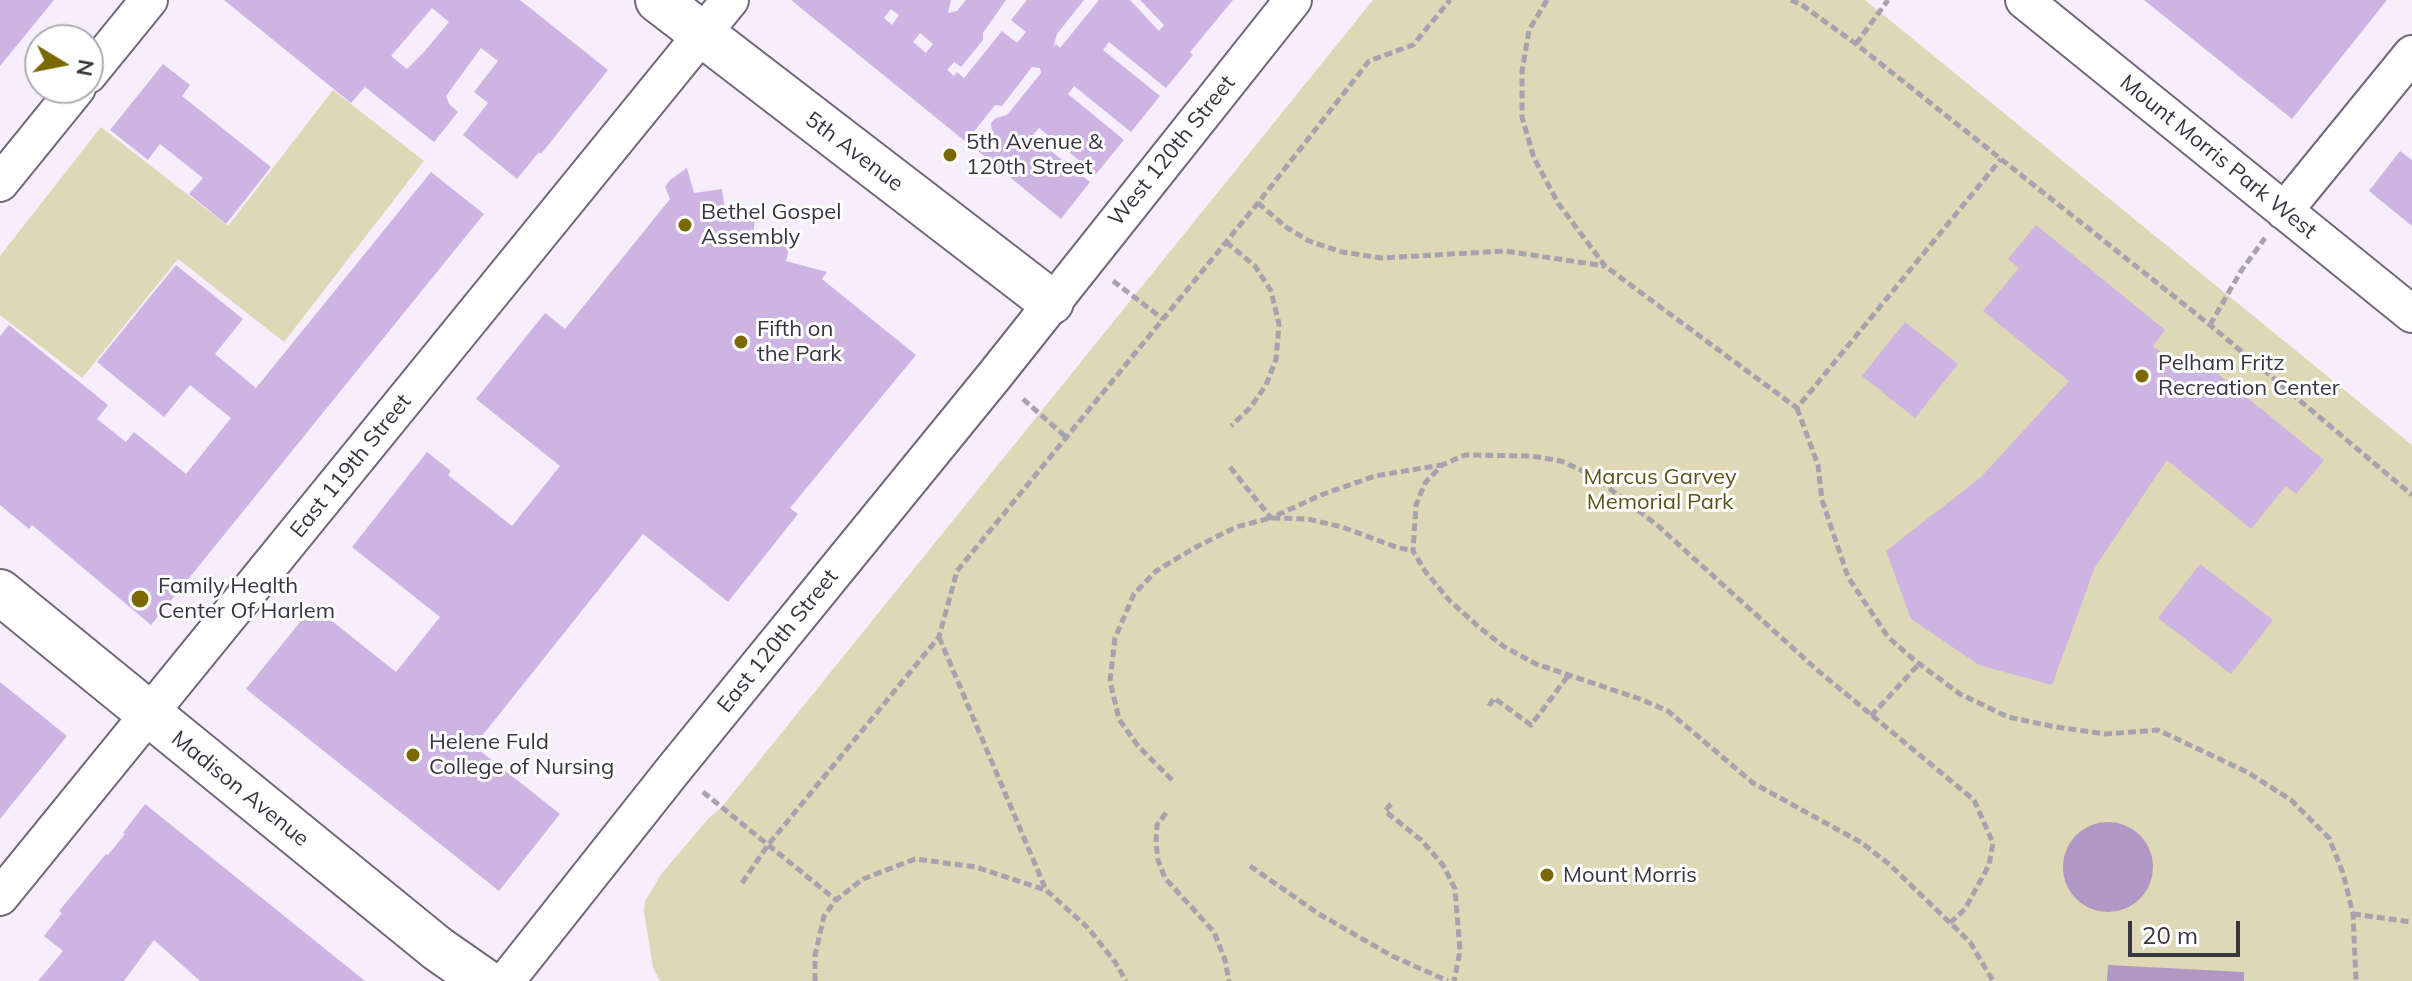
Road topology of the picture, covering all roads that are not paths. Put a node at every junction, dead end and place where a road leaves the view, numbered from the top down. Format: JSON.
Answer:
{"nodes":[{"id":1,"x":149,"y":0,"type":"edge"},
{"id":2,"x":658,"y":0,"type":"edge"},
{"id":3,"x":730,"y":0,"type":"edge"},
{"id":4,"x":1293,"y":0,"type":"edge"},
{"id":5,"x":2024,"y":0,"type":"edge"},
{"id":6,"x":702,"y":35,"type":"junction"},
{"id":7,"x":2412,"y":54,"type":"edge"},
{"id":8,"x":104,"y":55,"type":"edge"},
{"id":9,"x":64,"y":104,"type":"edge"},
{"id":10,"x":0,"y":183,"type":"edge"},
{"id":11,"x":2284,"y":211,"type":"junction"},
{"id":12,"x":1051,"y":302,"type":"junction"},
{"id":13,"x":2412,"y":314,"type":"edge"},
{"id":14,"x":0,"y":592,"type":"edge"},
{"id":15,"x":149,"y":714,"type":"junction"},
{"id":16,"x":0,"y":897,"type":"edge"},
{"id":17,"x":484,"y":981,"type":"edge"},
{"id":18,"x":506,"y":981,"type":"edge"}],
"edges":[{"from":1,"to":8,"type":"street"},
{"from":2,"to":6,"type":"main road","name":"5th Avenue"},
{"from":3,"to":6,"type":"street","name":"East 119th Street"},
{"from":4,"to":12,"type":"street","name":"West 120th Street"},
{"from":5,"to":11,"type":"street","name":"Mount Morris Park West"},
{"from":6,"to":12,"type":"main road","name":"5th Avenue"},
{"from":6,"to":15,"type":"street","name":"East 119th Street"},
{"from":7,"to":11,"type":"street"},
{"from":9,"to":10,"type":"street"},
{"from":11,"to":13,"type":"street","name":"Mount Morris Park West"},
{"from":12,"to":18,"type":"street","name":"East 120th Street"},
{"from":14,"to":15,"type":"main road","name":"Madison Avenue"},
{"from":15,"to":16,"type":"street","name":"East 119th Street"},
{"from":15,"to":17,"type":"main road","name":"Madison Avenue"}]}
